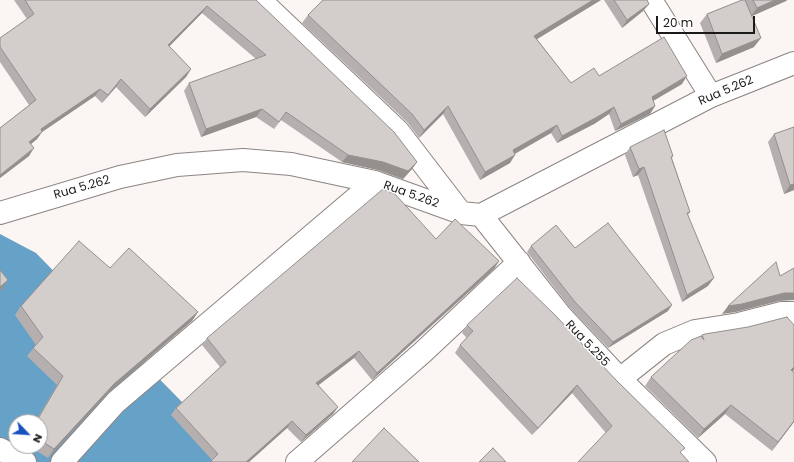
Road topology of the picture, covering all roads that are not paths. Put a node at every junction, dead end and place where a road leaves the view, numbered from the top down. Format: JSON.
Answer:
{"nodes":[{"id":1,"x":260,"y":0,"type":"edge"},
{"id":2,"x":651,"y":0,"type":"edge"},
{"id":3,"x":794,"y":63,"type":"edge"},
{"id":4,"x":711,"y":96,"type":"junction"},
{"id":5,"x":375,"y":182,"type":"junction"},
{"id":6,"x":0,"y":212,"type":"edge"},
{"id":7,"x":471,"y":214,"type":"junction"},
{"id":8,"x":519,"y":262,"type":"junction"},
{"id":9,"x":794,"y":312,"type":"edge"},
{"id":10,"x":620,"y":379,"type":"junction"},
{"id":11,"x":0,"y":449,"type":"edge"},
{"id":12,"x":25,"y":462,"type":"edge"},
{"id":13,"x":62,"y":462,"type":"edge"},
{"id":14,"x":297,"y":462,"type":"edge"},
{"id":15,"x":705,"y":462,"type":"edge"}],
"edges":[{"from":1,"to":7,"type":"street","name":"Rua 5.255"},
{"from":2,"to":4,"type":"street"},
{"from":3,"to":4,"type":"street","name":"Rua 5.262"},
{"from":4,"to":7,"type":"street","name":"Rua 5.262"},
{"from":5,"to":6,"type":"street","name":"Rua 5.262"},
{"from":5,"to":7,"type":"street","name":"Rua 5.262"},
{"from":5,"to":13,"type":"street"},
{"from":7,"to":8,"type":"street","name":"Rua 5.255"},
{"from":8,"to":10,"type":"street","name":"Rua 5.255"},
{"from":8,"to":14,"type":"street"},
{"from":9,"to":10,"type":"street"},
{"from":10,"to":15,"type":"street","name":"Rua 5.255"},
{"from":11,"to":12,"type":"street"}]}
